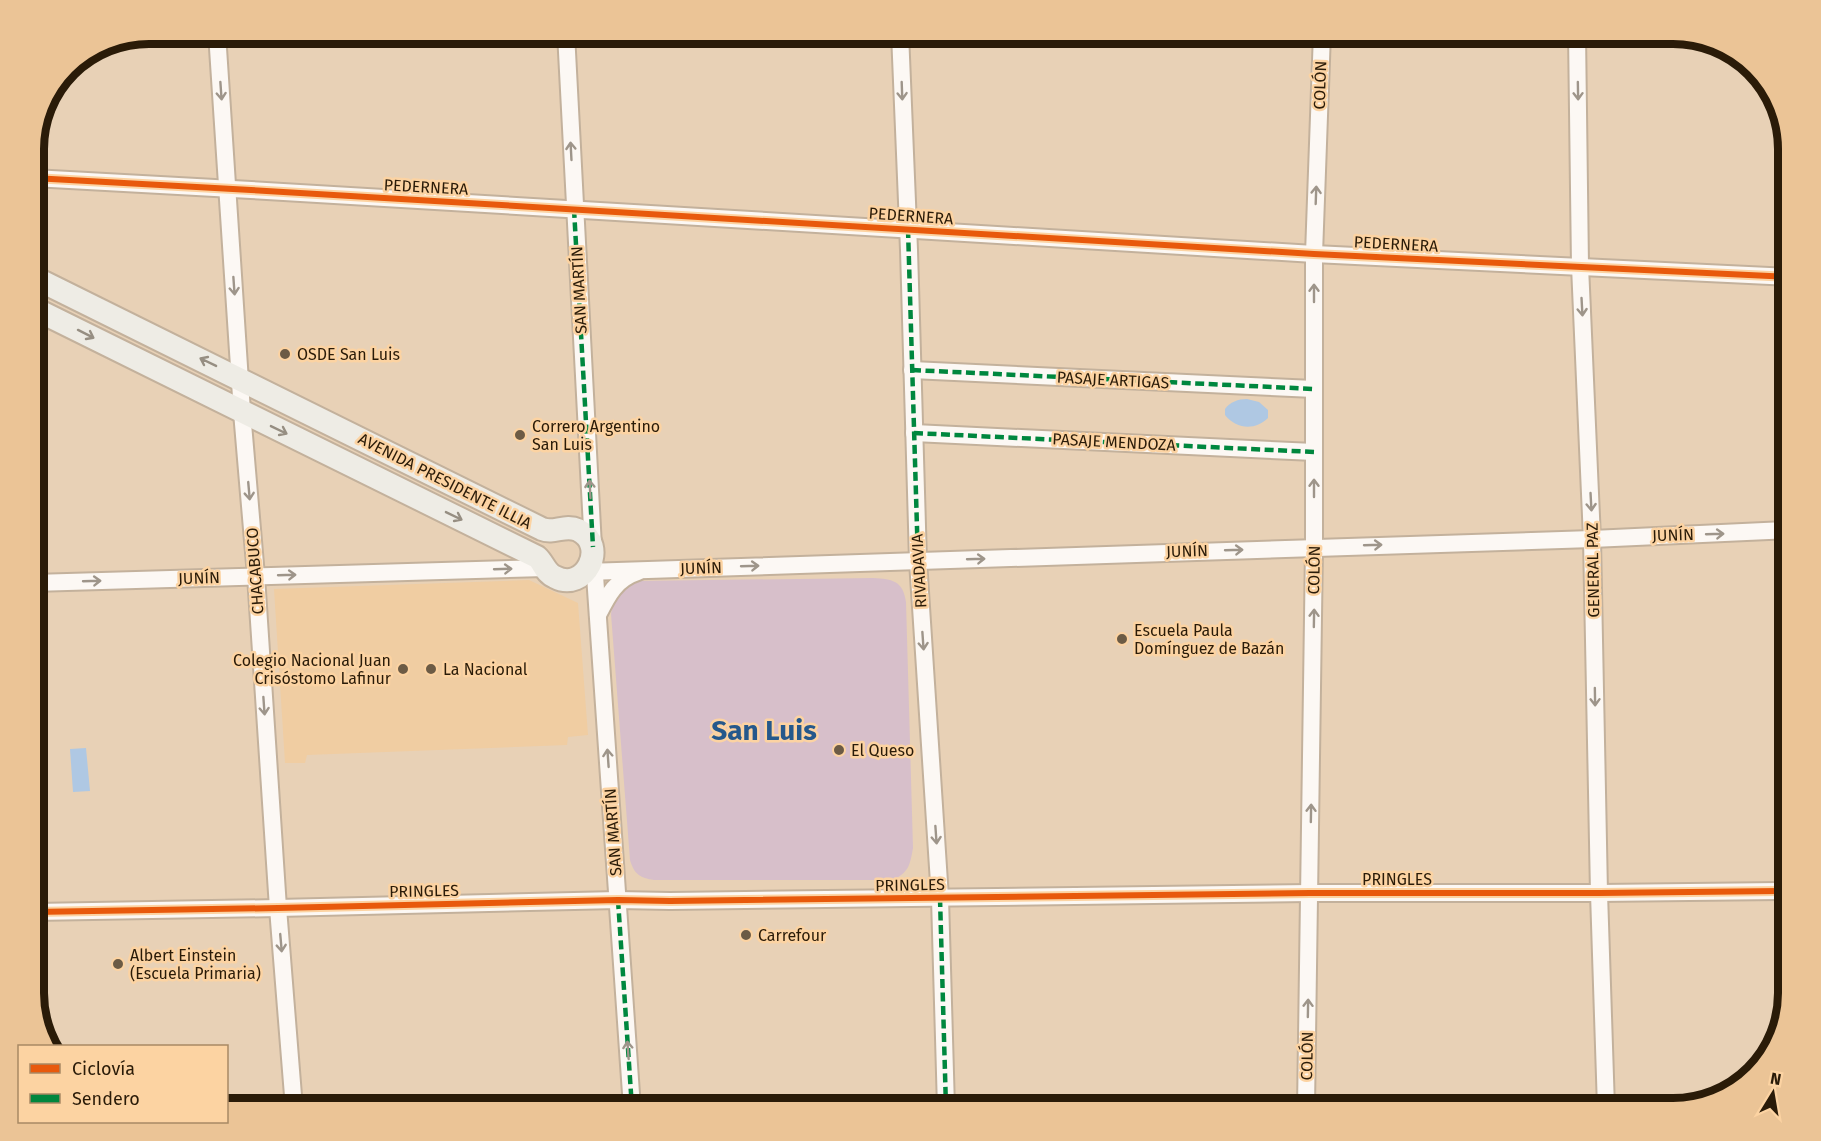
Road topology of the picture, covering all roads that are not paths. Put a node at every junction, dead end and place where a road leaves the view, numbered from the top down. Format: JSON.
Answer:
{"nodes":[{"id":1,"x":218,"y":44,"type":"edge"},
{"id":2,"x":566,"y":44,"type":"edge"},
{"id":3,"x":900,"y":44,"type":"edge"},
{"id":4,"x":1322,"y":44,"type":"edge"},
{"id":5,"x":1577,"y":44,"type":"edge"},
{"id":6,"x":44,"y":179,"type":"edge"},
{"id":7,"x":227,"y":188,"type":"junction"},
{"id":8,"x":574,"y":209,"type":"junction"},
{"id":9,"x":908,"y":230,"type":"junction"},
{"id":10,"x":1314,"y":254,"type":"junction"},
{"id":11,"x":1580,"y":266,"type":"junction"},
{"id":12,"x":1778,"y":276,"type":"edge"},
{"id":13,"x":44,"y":282,"type":"edge"},
{"id":14,"x":44,"y":313,"type":"edge"},
{"id":15,"x":912,"y":370,"type":"junction"},
{"id":16,"x":240,"y":378,"type":"junction"},
{"id":17,"x":1314,"y":389,"type":"junction"},
{"id":18,"x":242,"y":412,"type":"junction"},
{"id":19,"x":914,"y":433,"type":"junction"},
{"id":20,"x":1314,"y":452,"type":"junction"},
{"id":21,"x":1778,"y":530,"type":"edge"},
{"id":22,"x":1593,"y":539,"type":"junction"},
{"id":23,"x":1314,"y":547,"type":"junction"},
{"id":24,"x":592,"y":561,"type":"junction"},
{"id":25,"x":918,"y":561,"type":"junction"},
{"id":26,"x":544,"y":568,"type":"junction"},
{"id":27,"x":646,"y":570,"type":"junction"},
{"id":28,"x":256,"y":576,"type":"junction"},
{"id":29,"x":44,"y":583,"type":"edge"},
{"id":30,"x":598,"y":616,"type":"junction"},
{"id":31,"x":1778,"y":891,"type":"edge"},
{"id":32,"x":1310,"y":893,"type":"junction"},
{"id":33,"x":1599,"y":893,"type":"junction"},
{"id":34,"x":940,"y":898,"type":"junction"},
{"id":35,"x":618,"y":900,"type":"junction"},
{"id":36,"x":278,"y":908,"type":"junction"},
{"id":37,"x":44,"y":912,"type":"edge"},
{"id":38,"x":293,"y":1098,"type":"edge"},
{"id":39,"x":631,"y":1098,"type":"edge"},
{"id":40,"x":946,"y":1098,"type":"edge"},
{"id":41,"x":1306,"y":1098,"type":"edge"},
{"id":42,"x":1606,"y":1098,"type":"edge"}],
"edges":[{"from":1,"to":7,"type":"street","name":"CHACABUCO","one_way":true},
{"from":8,"to":2,"type":"street","name":"SAN MARTÍN","one_way":true},
{"from":3,"to":9,"type":"street","name":"RIVADAVIA","one_way":true},
{"from":10,"to":4,"type":"street","name":"COLÓN","one_way":true},
{"from":5,"to":11,"type":"street","name":"GENERAL PAZ","one_way":true},
{"from":6,"to":7,"type":"street","name":"PEDERNERA"},
{"from":7,"to":8,"type":"street","name":"PEDERNERA"},
{"from":7,"to":16,"type":"street","name":"CHACABUCO","one_way":true},
{"from":8,"to":9,"type":"street","name":"PEDERNERA"},
{"from":24,"to":8,"type":"street","name":"SAN MARTÍN","one_way":true},
{"from":9,"to":10,"type":"street","name":"PEDERNERA"},
{"from":9,"to":15,"type":"street","name":"RIVADAVIA"},
{"from":10,"to":11,"type":"street","name":"PEDERNERA"},
{"from":17,"to":10,"type":"street","name":"COLÓN","one_way":true},
{"from":11,"to":12,"type":"street","name":"PEDERNERA"},
{"from":11,"to":22,"type":"street","name":"GENERAL PAZ","one_way":true},
{"from":16,"to":13,"type":"street","name":"AVENIDA PRESIDENTE ILLIA","one_way":true},
{"from":14,"to":18,"type":"street","name":"AVENIDA PRESIDENTE ILLIA","one_way":true},
{"from":15,"to":17,"type":"street","name":"PASAJE ARTIGAS"},
{"from":15,"to":19,"type":"street","name":"RIVADAVIA"},
{"from":16,"to":18,"type":"street","name":"CHACABUCO"},
{"from":16,"to":24,"type":"street","name":"AVENIDA PRESIDENTE ILLIA"},
{"from":17,"to":20,"type":"street","name":"COLÓN"},
{"from":18,"to":26,"type":"street","name":"AVENIDA PRESIDENTE ILLIA","one_way":true},
{"from":18,"to":28,"type":"street","name":"CHACABUCO","one_way":true},
{"from":19,"to":20,"type":"street","name":"PASAJE MENDOZA"},
{"from":19,"to":25,"type":"street","name":"RIVADAVIA"},
{"from":23,"to":20,"type":"street","name":"COLÓN","one_way":true},
{"from":22,"to":21,"type":"street","name":"JUNÍN","one_way":true},
{"from":23,"to":22,"type":"street","name":"JUNÍN","one_way":true},
{"from":22,"to":33,"type":"street","name":"GENERAL PAZ","one_way":true},
{"from":25,"to":23,"type":"street","name":"JUNÍN","one_way":true},
{"from":32,"to":23,"type":"street","name":"COLÓN","one_way":true},
{"from":24,"to":26,"type":"street","name":"AVENIDA PRESIDENTE ILLIA"},
{"from":24,"to":27,"type":"street","name":"JUNÍN"},
{"from":24,"to":30,"type":"street","name":"SAN MARTÍN"},
{"from":27,"to":25,"type":"street","name":"JUNÍN","one_way":true},
{"from":25,"to":34,"type":"street","name":"RIVADAVIA","one_way":true},
{"from":28,"to":26,"type":"street","name":"JUNÍN","one_way":true},
{"from":27,"to":30,"type":"street"},
{"from":29,"to":28,"type":"street","name":"JUNÍN","one_way":true},
{"from":28,"to":36,"type":"street","name":"CHACABUCO","one_way":true},
{"from":35,"to":30,"type":"street","name":"SAN MARTÍN","one_way":true},
{"from":31,"to":33,"type":"street","name":"PRINGLES"},
{"from":32,"to":33,"type":"street","name":"PRINGLES"},
{"from":32,"to":34,"type":"street","name":"PRINGLES"},
{"from":41,"to":32,"type":"street","name":"COLÓN","one_way":true},
{"from":33,"to":42,"type":"street","name":"GENERAL PAZ"},
{"from":34,"to":35,"type":"street","name":"PRINGLES"},
{"from":34,"to":40,"type":"street","name":"RIVADAVIA"},
{"from":35,"to":36,"type":"street","name":"PRINGLES"},
{"from":39,"to":35,"type":"street","name":"SAN MARTÍN","one_way":true},
{"from":36,"to":37,"type":"street","name":"PRINGLES"},
{"from":36,"to":38,"type":"street","name":"CHACABUCO","one_way":true}]}
